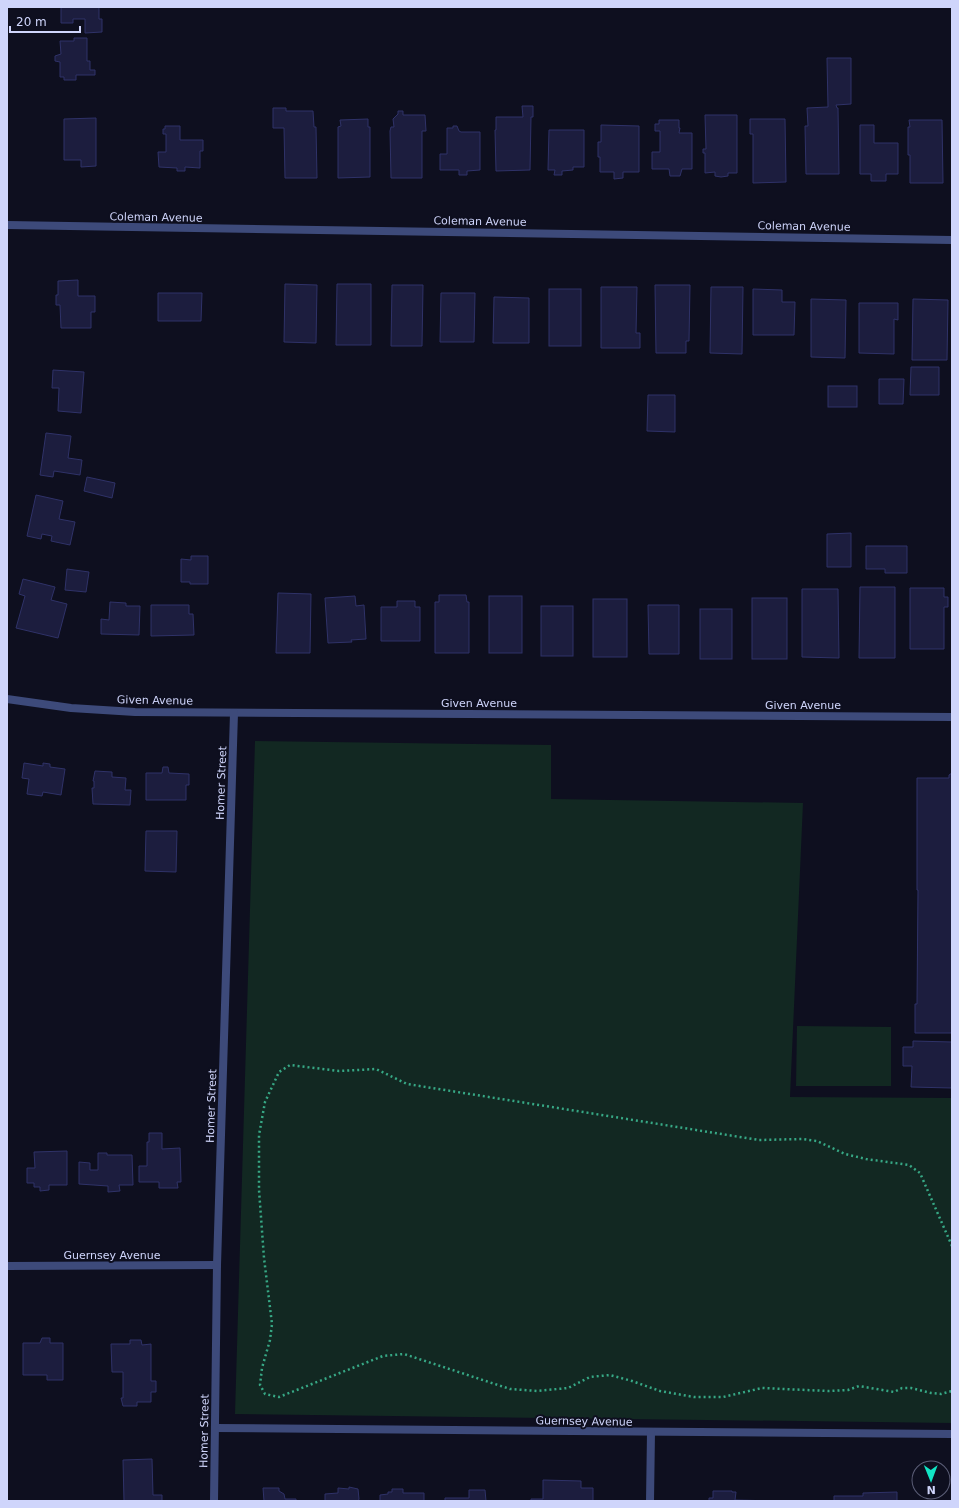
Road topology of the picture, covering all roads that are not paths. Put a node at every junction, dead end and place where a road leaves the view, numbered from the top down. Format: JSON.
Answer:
{"nodes":[{"id":1,"x":7,"y":225,"type":"edge"},
{"id":2,"x":952,"y":240,"type":"edge"},
{"id":3,"x":7,"y":699,"type":"edge"},
{"id":4,"x":234,"y":713,"type":"junction"},
{"id":5,"x":952,"y":717,"type":"edge"},
{"id":6,"x":217,"y":1265,"type":"junction"},
{"id":7,"x":7,"y":1266,"type":"edge"},
{"id":8,"x":215,"y":1428,"type":"junction"},
{"id":9,"x":651,"y":1432,"type":"junction"},
{"id":10,"x":952,"y":1434,"type":"edge"},
{"id":11,"x":214,"y":1501,"type":"edge"},
{"id":12,"x":650,"y":1501,"type":"edge"}],
"edges":[{"from":1,"to":2,"type":"street","name":"Coleman Avenue"},
{"from":3,"to":4,"type":"street","name":"Given Avenue"},
{"from":4,"to":5,"type":"street","name":"Given Avenue"},
{"from":4,"to":6,"type":"street","name":"Homer Street"},
{"from":6,"to":7,"type":"street","name":"Guernsey Avenue"},
{"from":6,"to":8,"type":"street","name":"Homer Street"},
{"from":8,"to":9,"type":"street","name":"Guernsey Avenue"},
{"from":8,"to":11,"type":"street","name":"Homer Street"},
{"from":9,"to":10,"type":"street","name":"Guernsey Avenue"},
{"from":9,"to":12,"type":"street"}]}
